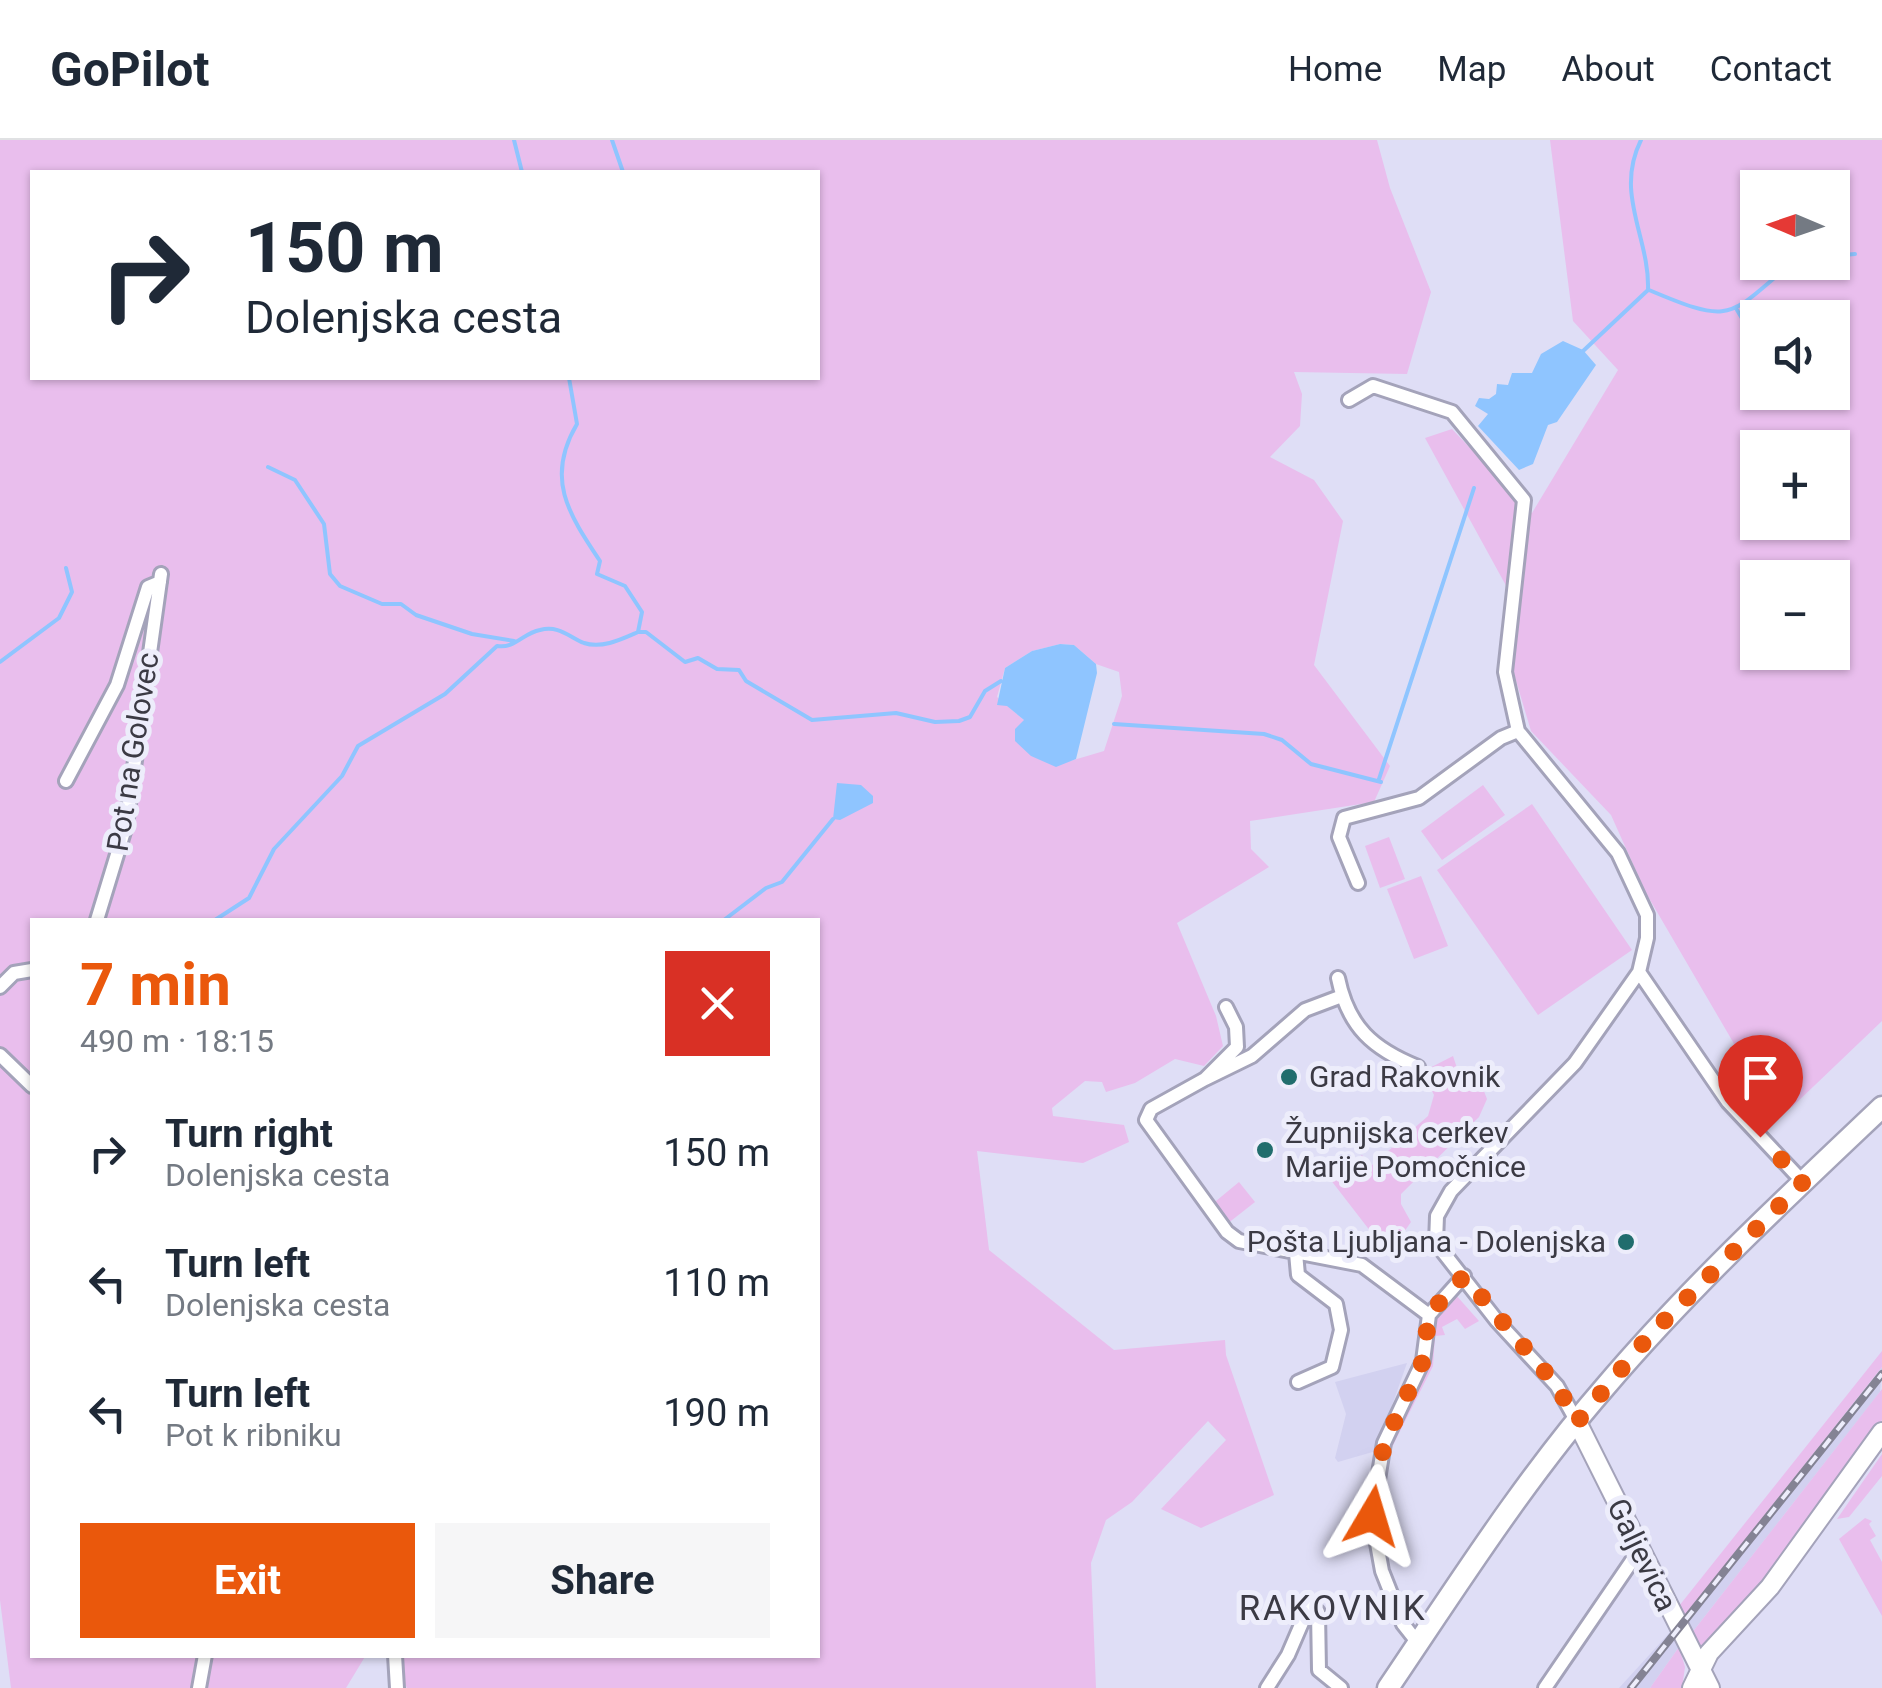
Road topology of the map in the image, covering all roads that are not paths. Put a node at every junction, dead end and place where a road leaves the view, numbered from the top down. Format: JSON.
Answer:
{"nodes":[{"id":1,"x":1349,"y":400,"type":"dead end"},
{"id":2,"x":1518,"y":731,"type":"junction"},
{"id":3,"x":66,"y":782,"type":"dead end"},
{"id":4,"x":1358,"y":883,"type":"dead end"},
{"id":5,"x":98,"y":918,"type":"edge"},
{"id":6,"x":30,"y":970,"type":"edge"},
{"id":7,"x":1639,"y":972,"type":"junction"},
{"id":8,"x":1338,"y":978,"type":"dead end"},
{"id":9,"x":0,"y":987,"type":"edge"},
{"id":10,"x":1342,"y":996,"type":"junction"},
{"id":11,"x":1226,"y":1007,"type":"dead end"},
{"id":12,"x":0,"y":1055,"type":"edge"},
{"id":13,"x":1418,"y":1066,"type":"dead end"},
{"id":14,"x":1205,"y":1079,"type":"junction"},
{"id":15,"x":30,"y":1084,"type":"edge"},
{"id":16,"x":1882,"y":1107,"type":"edge"},
{"id":17,"x":1803,"y":1182,"type":"junction"},
{"id":18,"x":1296,"y":1253,"type":"junction"},
{"id":19,"x":1464,"y":1276,"type":"junction"},
{"id":20,"x":1429,"y":1314,"type":"junction"},
{"id":21,"x":1298,"y":1382,"type":"dead end"},
{"id":22,"x":1577,"y":1422,"type":"junction"},
{"id":23,"x":1882,"y":1432,"type":"edge"},
{"id":24,"x":1640,"y":1549,"type":"junction"},
{"id":25,"x":1418,"y":1643,"type":"junction"},
{"id":26,"x":205,"y":1658,"type":"edge"},
{"id":27,"x":396,"y":1658,"type":"edge"},
{"id":28,"x":1701,"y":1682,"type":"edge"},
{"id":29,"x":200,"y":1688,"type":"edge"},
{"id":30,"x":397,"y":1688,"type":"edge"},
{"id":31,"x":1267,"y":1688,"type":"edge"},
{"id":32,"x":1342,"y":1688,"type":"edge"},
{"id":33,"x":1388,"y":1688,"type":"edge"},
{"id":34,"x":1545,"y":1688,"type":"edge"}],
"edges":[{"from":1,"to":2,"type":"street"},
{"from":2,"to":4,"type":"street"},
{"from":2,"to":7,"type":"street"},
{"from":3,"to":5,"type":"street","name":"Pot na Golovec"},
{"from":6,"to":9,"type":"street"},
{"from":7,"to":17,"type":"street"},
{"from":7,"to":19,"type":"street"},
{"from":8,"to":10,"type":"street"},
{"from":10,"to":13,"type":"street"},
{"from":10,"to":14,"type":"street"},
{"from":11,"to":14,"type":"street"},
{"from":12,"to":15,"type":"street"},
{"from":14,"to":18,"type":"street"},
{"from":16,"to":17,"type":"main road"},
{"from":17,"to":22,"type":"main road"},
{"from":18,"to":20,"type":"street"},
{"from":18,"to":21,"type":"street"},
{"from":19,"to":20,"type":"street"},
{"from":19,"to":22,"type":"street"},
{"from":20,"to":25,"type":"street"},
{"from":22,"to":24,"type":"street","name":"Galjevica"},
{"from":22,"to":25,"type":"main road"},
{"from":23,"to":28,"type":"street"},
{"from":24,"to":28,"type":"street","name":"Galjevica"},
{"from":24,"to":34,"type":"street"},
{"from":25,"to":33,"type":"main road"},
{"from":26,"to":29,"type":"street"},
{"from":27,"to":30,"type":"street"},
{"from":31,"to":32,"type":"street"}]}
